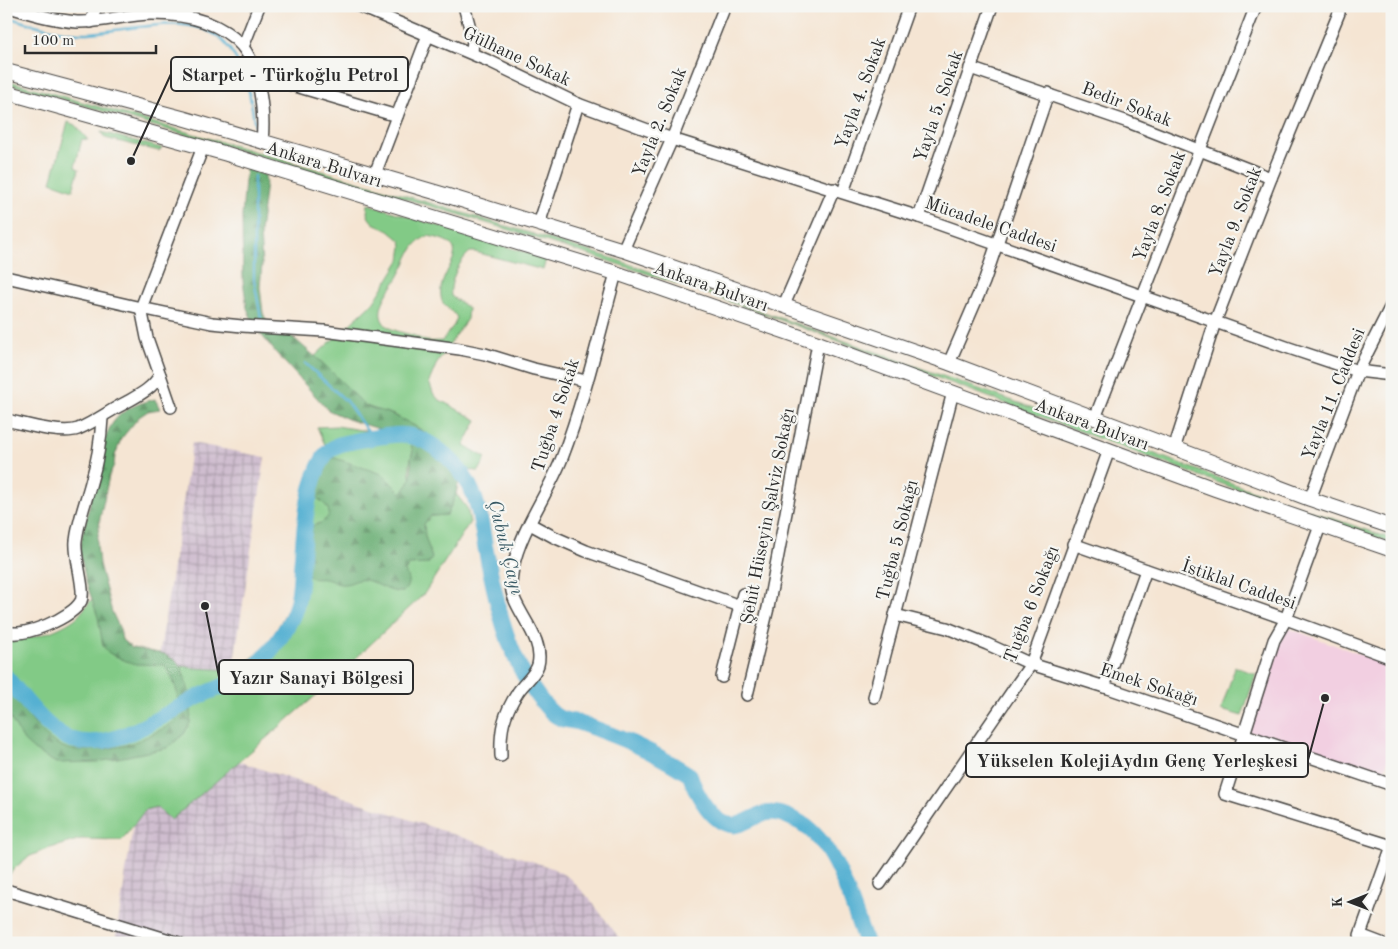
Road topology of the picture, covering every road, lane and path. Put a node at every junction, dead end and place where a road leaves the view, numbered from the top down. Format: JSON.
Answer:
{"nodes":[{"id":1,"x":6,"y":6,"type":"edge"},
{"id":2,"x":96,"y":6,"type":"edge"},
{"id":3,"x":259,"y":6,"type":"edge"},
{"id":4,"x":359,"y":6,"type":"edge"},
{"id":5,"x":464,"y":6,"type":"edge"},
{"id":6,"x":725,"y":6,"type":"edge"},
{"id":7,"x":909,"y":6,"type":"edge"},
{"id":8,"x":992,"y":6,"type":"edge"},
{"id":9,"x":1256,"y":6,"type":"edge"},
{"id":10,"x":22,"y":8,"type":"edge"},
{"id":11,"x":192,"y":12,"type":"edge"},
{"id":12,"x":1339,"y":13,"type":"dead end"},
{"id":13,"x":91,"y":22,"type":"junction"},
{"id":14,"x":428,"y":35,"type":"junction"},
{"id":15,"x":243,"y":47,"type":"junction"},
{"id":16,"x":472,"y":54,"type":"junction"},
{"id":17,"x":970,"y":68,"type":"junction"},
{"id":18,"x":6,"y":72,"type":"edge"},
{"id":19,"x":256,"y":74,"type":"junction"},
{"id":20,"x":6,"y":92,"type":"edge"},
{"id":21,"x":1048,"y":93,"type":"junction"},
{"id":22,"x":578,"y":104,"type":"junction"},
{"id":23,"x":397,"y":116,"type":"junction"},
{"id":24,"x":672,"y":140,"type":"junction"},
{"id":25,"x":262,"y":142,"type":"junction"},
{"id":26,"x":203,"y":147,"type":"junction"},
{"id":27,"x":1199,"y":151,"type":"junction"},
{"id":28,"x":375,"y":174,"type":"junction"},
{"id":29,"x":1271,"y":178,"type":"junction"},
{"id":30,"x":838,"y":190,"type":"junction"},
{"id":31,"x":919,"y":217,"type":"junction"},
{"id":32,"x":539,"y":224,"type":"junction"},
{"id":33,"x":997,"y":244,"type":"junction"},
{"id":34,"x":623,"y":250,"type":"junction"},
{"id":35,"x":616,"y":273,"type":"junction"},
{"id":36,"x":6,"y":277,"type":"edge"},
{"id":37,"x":1143,"y":297,"type":"junction"},
{"id":38,"x":1392,"y":304,"type":"edge"},
{"id":39,"x":784,"y":305,"type":"junction"},
{"id":40,"x":141,"y":308,"type":"junction"},
{"id":41,"x":1215,"y":322,"type":"junction"},
{"id":42,"x":818,"y":343,"type":"junction"},
{"id":43,"x":948,"y":364,"type":"junction"},
{"id":44,"x":1358,"y":372,"type":"junction"},
{"id":45,"x":1392,"y":374,"type":"edge"},
{"id":46,"x":160,"y":375,"type":"junction"},
{"id":47,"x":586,"y":382,"type":"junction"},
{"id":48,"x":953,"y":392,"type":"junction"},
{"id":49,"x":171,"y":406,"type":"dead end"},
{"id":50,"x":102,"y":418,"type":"junction"},
{"id":51,"x":1095,"y":418,"type":"junction"},
{"id":52,"x":6,"y":420,"type":"edge"},
{"id":53,"x":1174,"y":448,"type":"junction"},
{"id":54,"x":1109,"y":450,"type":"junction"},
{"id":55,"x":1310,"y":499,"type":"junction"},
{"id":56,"x":530,"y":524,"type":"junction"},
{"id":57,"x":1320,"y":526,"type":"junction"},
{"id":58,"x":1392,"y":527,"type":"edge"},
{"id":59,"x":1073,"y":544,"type":"junction"},
{"id":60,"x":1392,"y":550,"type":"edge"},
{"id":61,"x":1146,"y":570,"type":"junction"},
{"id":62,"x":743,"y":594,"type":"dead end"},
{"id":63,"x":740,"y":606,"type":"junction"},
{"id":64,"x":895,"y":615,"type":"junction"},
{"id":65,"x":1286,"y":619,"type":"junction"},
{"id":66,"x":6,"y":632,"type":"edge"},
{"id":67,"x":1392,"y":658,"type":"edge"},
{"id":68,"x":1031,"y":664,"type":"junction"},
{"id":69,"x":722,"y":677,"type":"dead end"},
{"id":70,"x":1104,"y":687,"type":"junction"},
{"id":71,"x":747,"y":695,"type":"dead end"},
{"id":72,"x":874,"y":697,"type":"dead end"},
{"id":73,"x":1243,"y":734,"type":"junction"},
{"id":74,"x":501,"y":756,"type":"dead end"},
{"id":75,"x":1392,"y":785,"type":"edge"},
{"id":76,"x":1392,"y":846,"type":"edge"},
{"id":77,"x":880,"y":884,"type":"dead end"},
{"id":78,"x":6,"y":890,"type":"edge"},
{"id":79,"x":179,"y":943,"type":"edge"},
{"id":80,"x":1382,"y":943,"type":"edge"}],
"edges":[{"from":1,"to":10,"type":"street"},
{"from":2,"to":13,"type":"street"},
{"from":3,"to":15,"type":"street"},
{"from":4,"to":14,"type":"street","name":"Gülhane Sokak"},
{"from":5,"to":16,"type":"street"},
{"from":6,"to":24,"type":"street","name":"Yayla 2. Sokak"},
{"from":7,"to":30,"type":"street","name":"Yayla 4. Sokak"},
{"from":8,"to":17,"type":"street","name":"Yayla 5. Sokak"},
{"from":9,"to":27,"type":"street","name":"Yayla 8. Sokak"},
{"from":10,"to":13,"type":"street"},
{"from":11,"to":13,"type":"street"},
{"from":11,"to":15,"type":"street"},
{"from":12,"to":29,"type":"street","name":"Yayla 9. Sokak"},
{"from":14,"to":16,"type":"street","name":"Gülhane Sokak"},
{"from":14,"to":23,"type":"street"},
{"from":15,"to":19,"type":"street"},
{"from":16,"to":22,"type":"street","name":"Gülhane Sokak"},
{"from":17,"to":21,"type":"street","name":"Bedir Sokak"},
{"from":17,"to":31,"type":"street","name":"Yayla 5. Sokak"},
{"from":18,"to":25,"type":"main road","name":"Ankara Bulvarı"},
{"from":19,"to":23,"type":"street"},
{"from":19,"to":25,"type":"street"},
{"from":20,"to":26,"type":"main road","name":"Ankara Bulvarı"},
{"from":21,"to":27,"type":"street","name":"Bedir Sokak"},
{"from":21,"to":33,"type":"street"},
{"from":22,"to":24,"type":"street","name":"Mücadele Caddesi"},
{"from":22,"to":32,"type":"street"},
{"from":23,"to":28,"type":"street"},
{"from":24,"to":30,"type":"street","name":"Mücadele Caddesi"},
{"from":24,"to":34,"type":"street","name":"Yayla 2. Sokak"},
{"from":25,"to":28,"type":"main road","name":"Ankara Bulvarı"},
{"from":26,"to":35,"type":"main road","name":"Ankara Bulvarı"},
{"from":26,"to":40,"type":"street"},
{"from":27,"to":29,"type":"street","name":"Bedir Sokak"},
{"from":27,"to":37,"type":"street","name":"Yayla 8. Sokak"},
{"from":28,"to":32,"type":"main road","name":"Ankara Bulvarı"},
{"from":29,"to":41,"type":"street","name":"Yayla 9. Sokak"},
{"from":30,"to":31,"type":"street","name":"Mücadele Caddesi"},
{"from":30,"to":39,"type":"street","name":"Yayla 4. Sokak"},
{"from":31,"to":33,"type":"street","name":"Mücadele Caddesi"},
{"from":32,"to":34,"type":"main road","name":"Ankara Bulvarı"},
{"from":33,"to":37,"type":"street","name":"Mücadele Caddesi"},
{"from":33,"to":43,"type":"street"},
{"from":34,"to":39,"type":"main road","name":"Ankara Bulvarı"},
{"from":35,"to":42,"type":"main road","name":"Ankara Bulvarı"},
{"from":35,"to":47,"type":"street","name":"Tuğba 4 Sokak"},
{"from":36,"to":40,"type":"street"},
{"from":37,"to":41,"type":"street","name":"Mücadele Caddesi"},
{"from":37,"to":51,"type":"street","name":"Yayla 8. Sokak"},
{"from":38,"to":44,"type":"street","name":"Yayla 11. Caddesi"},
{"from":39,"to":43,"type":"main road","name":"Ankara Bulvarı"},
{"from":40,"to":46,"type":"street"},
{"from":40,"to":47,"type":"street"},
{"from":41,"to":44,"type":"street","name":"Mücadele Caddesi"},
{"from":41,"to":53,"type":"street","name":"Yayla 9. Sokak"},
{"from":42,"to":48,"type":"main road","name":"Ankara Bulvarı"},
{"from":42,"to":71,"type":"street","name":"Şehit Hüseyin Şalviz Sokağı"},
{"from":43,"to":51,"type":"main road","name":"Ankara Bulvarı"},
{"from":44,"to":45,"type":"street","name":"Mücadele Caddesi"},
{"from":44,"to":55,"type":"street","name":"Yayla 11. Caddesi"},
{"from":46,"to":49,"type":"street"},
{"from":46,"to":50,"type":"street"},
{"from":47,"to":56,"type":"street","name":"Tuğba 4 Sokak"},
{"from":48,"to":54,"type":"main road","name":"Ankara Bulvarı"},
{"from":48,"to":64,"type":"street","name":"Tuğba 5 Sokağı"},
{"from":50,"to":52,"type":"street"},
{"from":50,"to":66,"type":"street"},
{"from":51,"to":53,"type":"main road","name":"Ankara Bulvarı"},
{"from":53,"to":55,"type":"main road","name":"Ankara Bulvarı"},
{"from":54,"to":57,"type":"main road","name":"Ankara Bulvarı"},
{"from":54,"to":59,"type":"street","name":"Tuğba 6 Sokağı"},
{"from":55,"to":58,"type":"main road","name":"Ankara Bulvarı"},
{"from":56,"to":63,"type":"street"},
{"from":56,"to":74,"type":"street","name":"Tuğba 4 Sokak"},
{"from":57,"to":60,"type":"main road","name":"Ankara Bulvarı"},
{"from":57,"to":65,"type":"street"},
{"from":59,"to":61,"type":"street","name":"İstiklal Caddesi"},
{"from":59,"to":68,"type":"street","name":"Tuğba 6 Sokağı"},
{"from":61,"to":65,"type":"street","name":"İstiklal Caddesi"},
{"from":61,"to":70,"type":"street"},
{"from":62,"to":63,"type":"street"},
{"from":63,"to":69,"type":"street"},
{"from":64,"to":68,"type":"street","name":"Emek Sokağı"},
{"from":64,"to":72,"type":"street","name":"Tuğba 5 Sokağı"},
{"from":65,"to":67,"type":"street","name":"İstiklal Caddesi"},
{"from":65,"to":73,"type":"street"},
{"from":68,"to":70,"type":"street","name":"Emek Sokağı"},
{"from":68,"to":77,"type":"street","name":"Tuğba 6 Sokağı"},
{"from":70,"to":73,"type":"street","name":"Emek Sokağı"},
{"from":73,"to":75,"type":"street","name":"Emek Sokağı"},
{"from":73,"to":76,"type":"street"},
{"from":76,"to":80,"type":"street"},
{"from":78,"to":79,"type":"street"}]}
